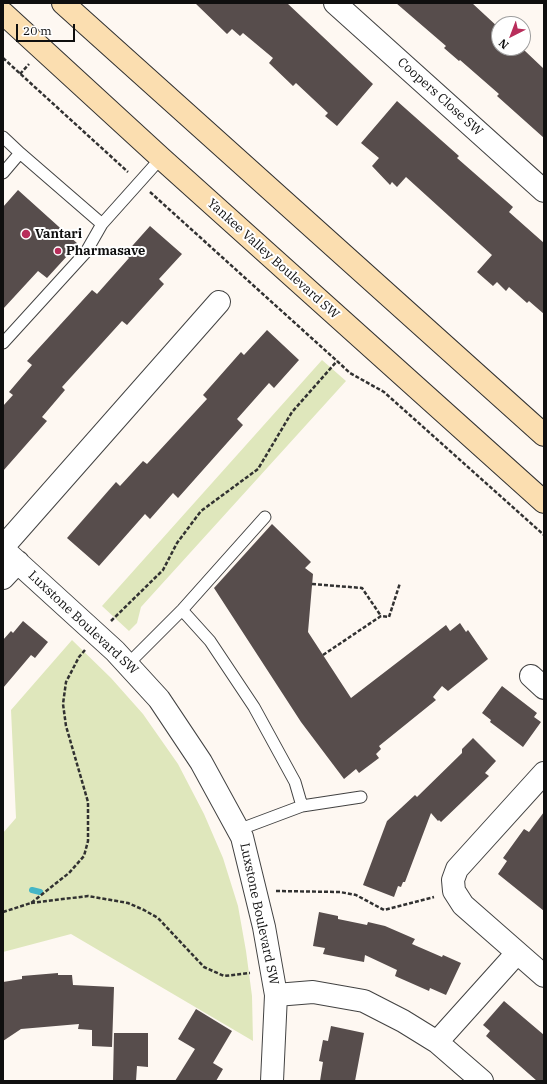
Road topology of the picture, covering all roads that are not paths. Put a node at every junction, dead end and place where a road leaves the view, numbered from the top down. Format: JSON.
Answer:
{"nodes":[{"id":1,"x":63,"y":3,"type":"edge"},
{"id":2,"x":335,"y":3,"type":"edge"},
{"id":3,"x":3,"y":13,"type":"edge"},
{"id":4,"x":3,"y":137,"type":"edge"},
{"id":5,"x":20,"y":153,"type":"junction"},
{"id":6,"x":161,"y":158,"type":"junction"},
{"id":7,"x":3,"y":174,"type":"edge"},
{"id":8,"x":544,"y":191,"type":"edge"},
{"id":9,"x":102,"y":224,"type":"junction"},
{"id":10,"x":219,"y":302,"type":"dead end"},
{"id":11,"x":3,"y":343,"type":"edge"},
{"id":12,"x":544,"y":435,"type":"edge"},
{"id":13,"x":544,"y":502,"type":"edge"},
{"id":14,"x":266,"y":517,"type":"dead end"},
{"id":15,"x":8,"y":553,"type":"edge"},
{"id":16,"x":3,"y":578,"type":"edge"},
{"id":17,"x":182,"y":610,"type":"junction"},
{"id":18,"x":128,"y":664,"type":"junction"},
{"id":19,"x":544,"y":773,"type":"edge"},
{"id":20,"x":361,"y":797,"type":"dead end"},
{"id":21,"x":302,"y":806,"type":"junction"},
{"id":22,"x":238,"y":830,"type":"junction"},
{"id":23,"x":517,"y":953,"type":"junction"},
{"id":24,"x":544,"y":976,"type":"edge"},
{"id":25,"x":276,"y":995,"type":"junction"},
{"id":26,"x":437,"y":1042,"type":"junction"},
{"id":27,"x":272,"y":1081,"type":"edge"},
{"id":28,"x":482,"y":1081,"type":"edge"}],
"edges":[{"from":1,"to":12,"type":"main road"},
{"from":2,"to":8,"type":"street","name":"Coopers Close SW"},
{"from":3,"to":6,"type":"main road","name":"Yankee Valley Boulevard SW"},
{"from":4,"to":5,"type":"lane"},
{"from":5,"to":7,"type":"lane"},
{"from":5,"to":9,"type":"lane"},
{"from":6,"to":9,"type":"lane"},
{"from":6,"to":13,"type":"main road","name":"Yankee Valley Boulevard SW"},
{"from":9,"to":11,"type":"lane"},
{"from":10,"to":15,"type":"street"},
{"from":14,"to":17,"type":"lane"},
{"from":15,"to":16,"type":"street"},
{"from":15,"to":18,"type":"street","name":"Luxstone Boulevard SW"},
{"from":17,"to":18,"type":"lane"},
{"from":17,"to":21,"type":"lane"},
{"from":18,"to":22,"type":"street","name":"Luxstone Boulevard SW"},
{"from":19,"to":23,"type":"street"},
{"from":20,"to":21,"type":"lane"},
{"from":21,"to":22,"type":"lane"},
{"from":22,"to":25,"type":"street","name":"Luxstone Boulevard SW"},
{"from":23,"to":24,"type":"street"},
{"from":23,"to":26,"type":"street"},
{"from":25,"to":26,"type":"street"},
{"from":25,"to":27,"type":"street","name":"Luxstone Boulevard SW"},
{"from":26,"to":28,"type":"street"}]}
